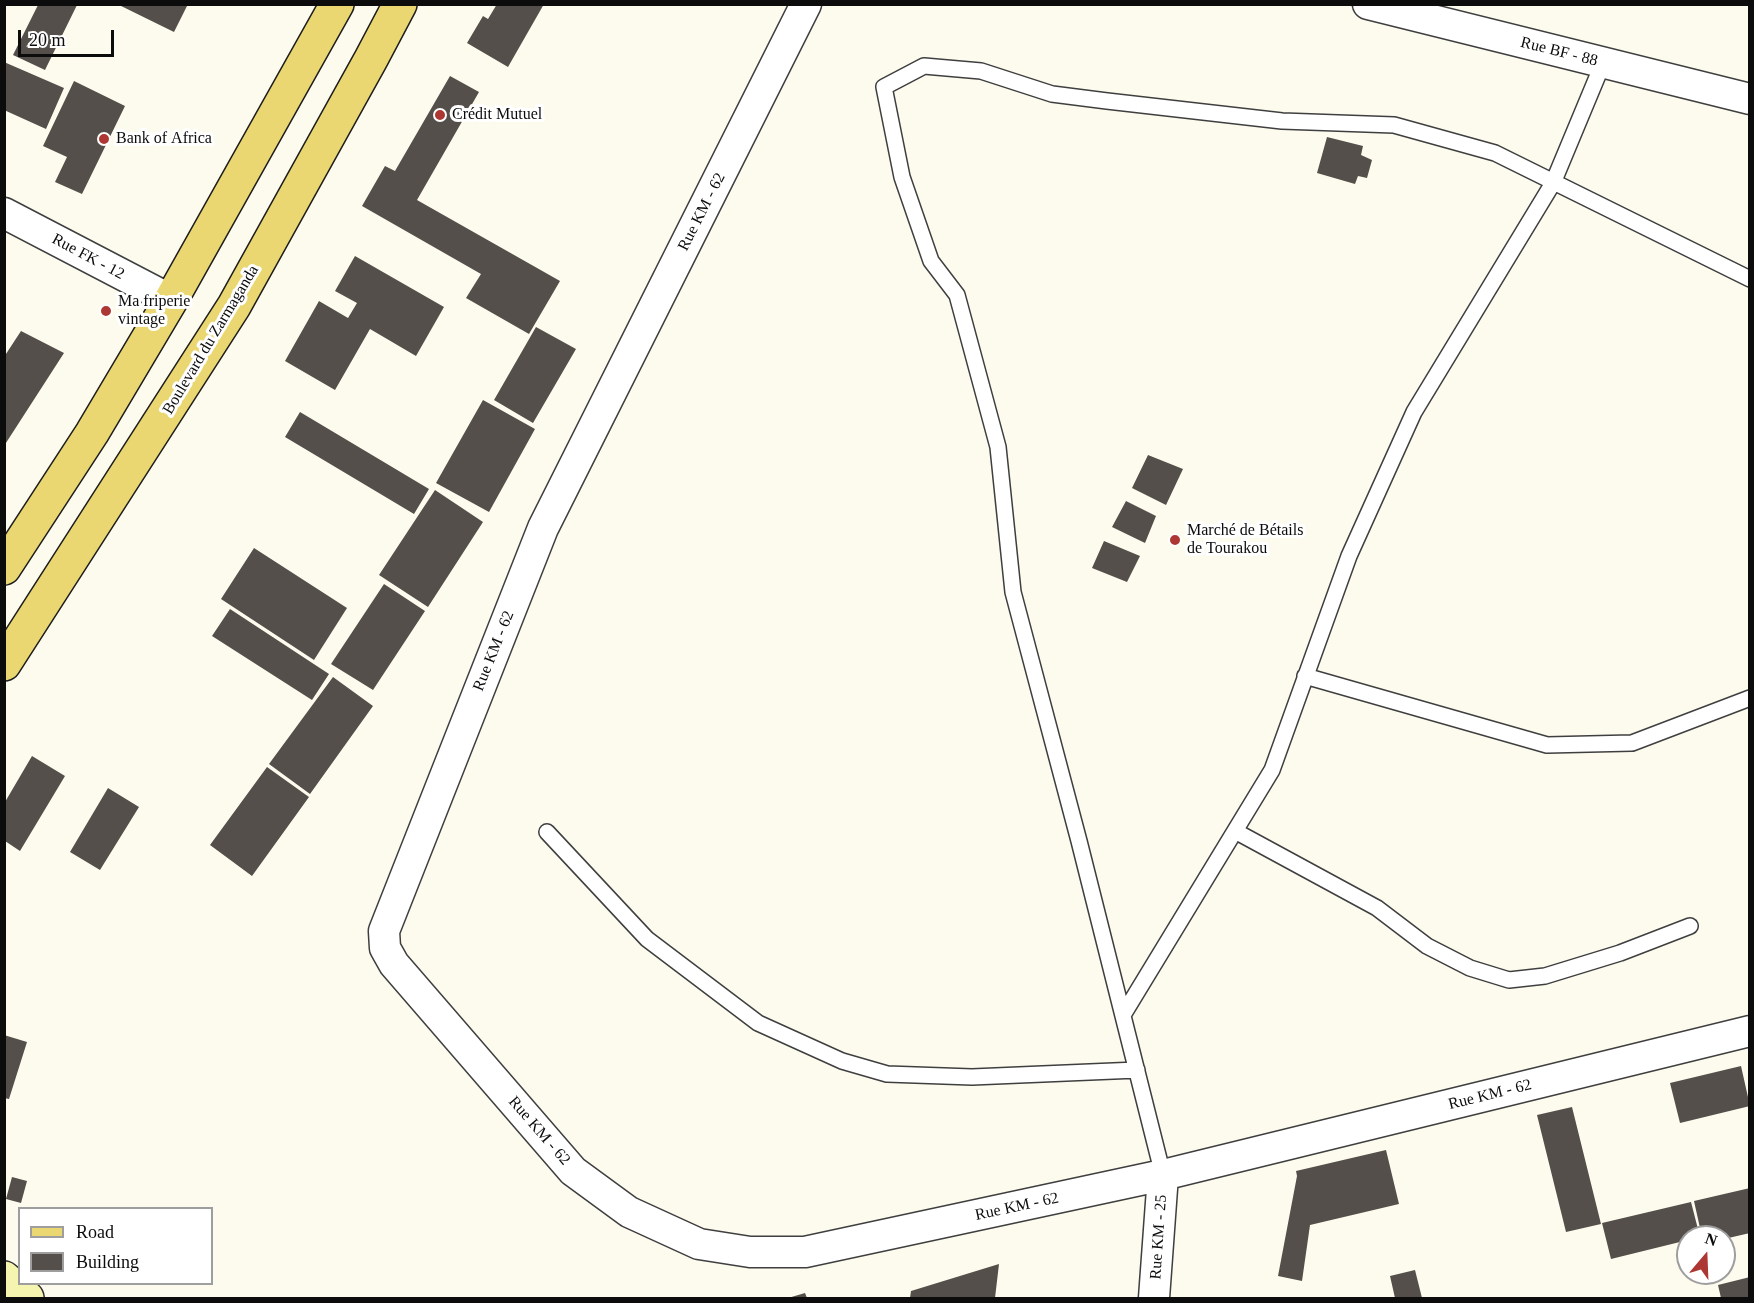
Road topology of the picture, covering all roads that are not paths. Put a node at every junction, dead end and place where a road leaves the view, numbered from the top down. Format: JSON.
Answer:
{"nodes":[{"id":1,"x":337,"y":4,"type":"edge"},
{"id":2,"x":400,"y":4,"type":"edge"},
{"id":3,"x":806,"y":4,"type":"edge"},
{"id":4,"x":1368,"y":4,"type":"edge"},
{"id":5,"x":1603,"y":63,"type":"junction"},
{"id":6,"x":1749,"y":99,"type":"edge"},
{"id":7,"x":1553,"y":183,"type":"junction"},
{"id":8,"x":4,"y":213,"type":"edge"},
{"id":9,"x":1749,"y":279,"type":"edge"},
{"id":10,"x":171,"y":300,"type":"junction"},
{"id":11,"x":4,"y":568,"type":"edge"},
{"id":12,"x":4,"y":664,"type":"edge"},
{"id":13,"x":1305,"y":676,"type":"junction"},
{"id":14,"x":1749,"y":698,"type":"edge"},
{"id":15,"x":1235,"y":831,"type":"junction"},
{"id":16,"x":547,"y":832,"type":"dead end"},
{"id":17,"x":1690,"y":926,"type":"dead end"},
{"id":18,"x":1123,"y":1015,"type":"junction"},
{"id":19,"x":1749,"y":1031,"type":"edge"},
{"id":20,"x":1137,"y":1070,"type":"junction"},
{"id":21,"x":1163,"y":1175,"type":"junction"},
{"id":22,"x":4,"y":1278,"type":"edge"},
{"id":23,"x":27,"y":1299,"type":"edge"},
{"id":24,"x":1154,"y":1299,"type":"edge"}],
"edges":[{"from":1,"to":10,"type":"main road"},
{"from":2,"to":12,"type":"main road","name":"Boulevard du Zarmaganda"},
{"from":3,"to":21,"type":"street","name":"Rue KM - 62"},
{"from":4,"to":5,"type":"street","name":"Rue BF - 88"},
{"from":5,"to":6,"type":"street","name":"Rue BF - 88"},
{"from":5,"to":7,"type":"lane"},
{"from":7,"to":9,"type":"lane"},
{"from":7,"to":13,"type":"lane"},
{"from":7,"to":18,"type":"lane"},
{"from":8,"to":10,"type":"street","name":"Rue FK - 12"},
{"from":10,"to":11,"type":"main road"},
{"from":13,"to":14,"type":"lane"},
{"from":13,"to":15,"type":"lane"},
{"from":15,"to":17,"type":"lane"},
{"from":15,"to":18,"type":"lane"},
{"from":16,"to":20,"type":"lane"},
{"from":18,"to":20,"type":"lane"},
{"from":19,"to":21,"type":"street","name":"Rue KM - 62"},
{"from":20,"to":21,"type":"lane"},
{"from":21,"to":24,"type":"street","name":"Rue KM - 25"},
{"from":22,"to":23,"type":"main road"}]}
